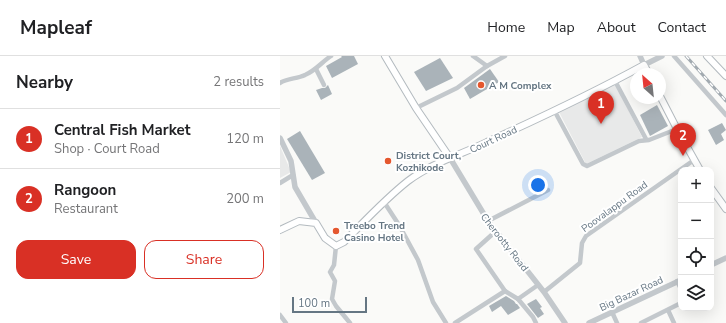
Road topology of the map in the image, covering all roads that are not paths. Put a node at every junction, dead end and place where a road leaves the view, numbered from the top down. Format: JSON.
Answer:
{"nodes":[{"id":1,"x":331,"y":56,"type":"edge"},
{"id":2,"x":386,"y":56,"type":"edge"},
{"id":3,"x":474,"y":56,"type":"edge"},
{"id":4,"x":505,"y":56,"type":"edge"},
{"id":5,"x":640,"y":56,"type":"edge"},
{"id":6,"x":662,"y":56,"type":"edge"},
{"id":7,"x":674,"y":56,"type":"edge"},
{"id":8,"x":707,"y":56,"type":"edge"},
{"id":9,"x":644,"y":64,"type":"junction"},
{"id":10,"x":487,"y":66,"type":"junction"},
{"id":11,"x":646,"y":68,"type":"edge"},
{"id":12,"x":316,"y":69,"type":"junction"},
{"id":13,"x":726,"y":76,"type":"edge"},
{"id":14,"x":615,"y":81,"type":"junction"},
{"id":15,"x":280,"y":83,"type":"edge"},
{"id":16,"x":324,"y":84,"type":"dead end"},
{"id":17,"x":664,"y":104,"type":"edge"},
{"id":18,"x":416,"y":108,"type":"junction"},
{"id":19,"x":554,"y":110,"type":"junction"},
{"id":20,"x":726,"y":115,"type":"edge"},
{"id":21,"x":677,"y":129,"type":"junction"},
{"id":22,"x":280,"y":138,"type":"edge"},
{"id":23,"x":646,"y":140,"type":"junction"},
{"id":24,"x":450,"y":158,"type":"junction"},
{"id":25,"x":694,"y":160,"type":"junction"},
{"id":26,"x":698,"y":167,"type":"edge"},
{"id":27,"x":293,"y":175,"type":"junction"},
{"id":28,"x":280,"y":183,"type":"edge"},
{"id":29,"x":548,"y":190,"type":"dead end"},
{"id":30,"x":714,"y":192,"type":"edge"},
{"id":31,"x":384,"y":202,"type":"junction"},
{"id":32,"x":726,"y":209,"type":"edge"},
{"id":33,"x":488,"y":221,"type":"junction"},
{"id":34,"x":316,"y":223,"type":"junction"},
{"id":35,"x":280,"y":230,"type":"edge"},
{"id":36,"x":496,"y":231,"type":"junction"},
{"id":37,"x":336,"y":246,"type":"junction"},
{"id":38,"x":726,"y":258,"type":"edge"},
{"id":39,"x":714,"y":264,"type":"edge"},
{"id":40,"x":678,"y":280,"type":"edge"},
{"id":41,"x":538,"y":284,"type":"junction"},
{"id":42,"x":505,"y":291,"type":"junction"},
{"id":43,"x":544,"y":292,"type":"junction"},
{"id":44,"x":518,"y":299,"type":"junction"},
{"id":45,"x":678,"y":305,"type":"edge"},
{"id":46,"x":668,"y":310,"type":"junction"},
{"id":47,"x":612,"y":312,"type":"junction"},
{"id":48,"x":280,"y":315,"type":"edge"},
{"id":49,"x":444,"y":322,"type":"edge"},
{"id":50,"x":286,"y":323,"type":"edge"},
{"id":51,"x":350,"y":323,"type":"edge"},
{"id":52,"x":455,"y":323,"type":"edge"},
{"id":53,"x":536,"y":323,"type":"edge"},
{"id":54,"x":565,"y":323,"type":"edge"},
{"id":55,"x":589,"y":323,"type":"edge"},
{"id":56,"x":617,"y":323,"type":"edge"},
{"id":57,"x":641,"y":323,"type":"edge"},
{"id":58,"x":674,"y":323,"type":"edge"}],
"edges":[{"from":1,"to":12,"type":"street"},
{"from":2,"to":18,"type":"main road","name":"Cherootty Road"},
{"from":3,"to":10,"type":"street"},
{"from":4,"to":10,"type":"street"},
{"from":5,"to":9,"type":"street"},
{"from":6,"to":9,"type":"street","name":"Court Road"},
{"from":7,"to":20,"type":"street"},
{"from":8,"to":13,"type":"main road"},
{"from":9,"to":11,"type":"main road"},
{"from":9,"to":14,"type":"main road","name":"Court Road"},
{"from":10,"to":18,"type":"street"},
{"from":12,"to":15,"type":"street"},
{"from":12,"to":16,"type":"street"},
{"from":14,"to":19,"type":"main road","name":"Court Road"},
{"from":14,"to":23,"type":"street"},
{"from":17,"to":21,"type":"main road"},
{"from":18,"to":24,"type":"main road","name":"Cherootty Road"},
{"from":19,"to":23,"type":"street"},
{"from":19,"to":24,"type":"main road","name":"Court Road"},
{"from":21,"to":23,"type":"street"},
{"from":21,"to":25,"type":"main road"},
{"from":22,"to":27,"type":"street"},
{"from":24,"to":31,"type":"main road","name":"Court Road"},
{"from":24,"to":33,"type":"street","name":"Cherootty Road"},
{"from":25,"to":26,"type":"main road"},
{"from":25,"to":43,"type":"street","name":"Poovalappu Road"},
{"from":27,"to":28,"type":"street"},
{"from":27,"to":34,"type":"street"},
{"from":29,"to":33,"type":"street"},
{"from":30,"to":32,"type":"main road"},
{"from":31,"to":37,"type":"main road","name":"Court Road"},
{"from":31,"to":49,"type":"street"},
{"from":33,"to":36,"type":"street","name":"Cherootty Road"},
{"from":34,"to":35,"type":"main road"},
{"from":34,"to":37,"type":"main road"},
{"from":36,"to":41,"type":"street","name":"Cherootty Road"},
{"from":36,"to":42,"type":"street"},
{"from":37,"to":51,"type":"street"},
{"from":38,"to":39,"type":"street"},
{"from":40,"to":47,"type":"street","name":"Big Bazar Road"},
{"from":41,"to":43,"type":"street","name":"Cherootty Road"},
{"from":41,"to":44,"type":"street"},
{"from":42,"to":44,"type":"street"},
{"from":42,"to":52,"type":"street"},
{"from":43,"to":54,"type":"street","name":"Cherootty Road"},
{"from":44,"to":53,"type":"street"},
{"from":45,"to":46,"type":"street"},
{"from":46,"to":57,"type":"street"},
{"from":46,"to":58,"type":"street"},
{"from":47,"to":55,"type":"street","name":"Big Bazar Road"},
{"from":47,"to":56,"type":"street"},
{"from":48,"to":50,"type":"street"}]}
